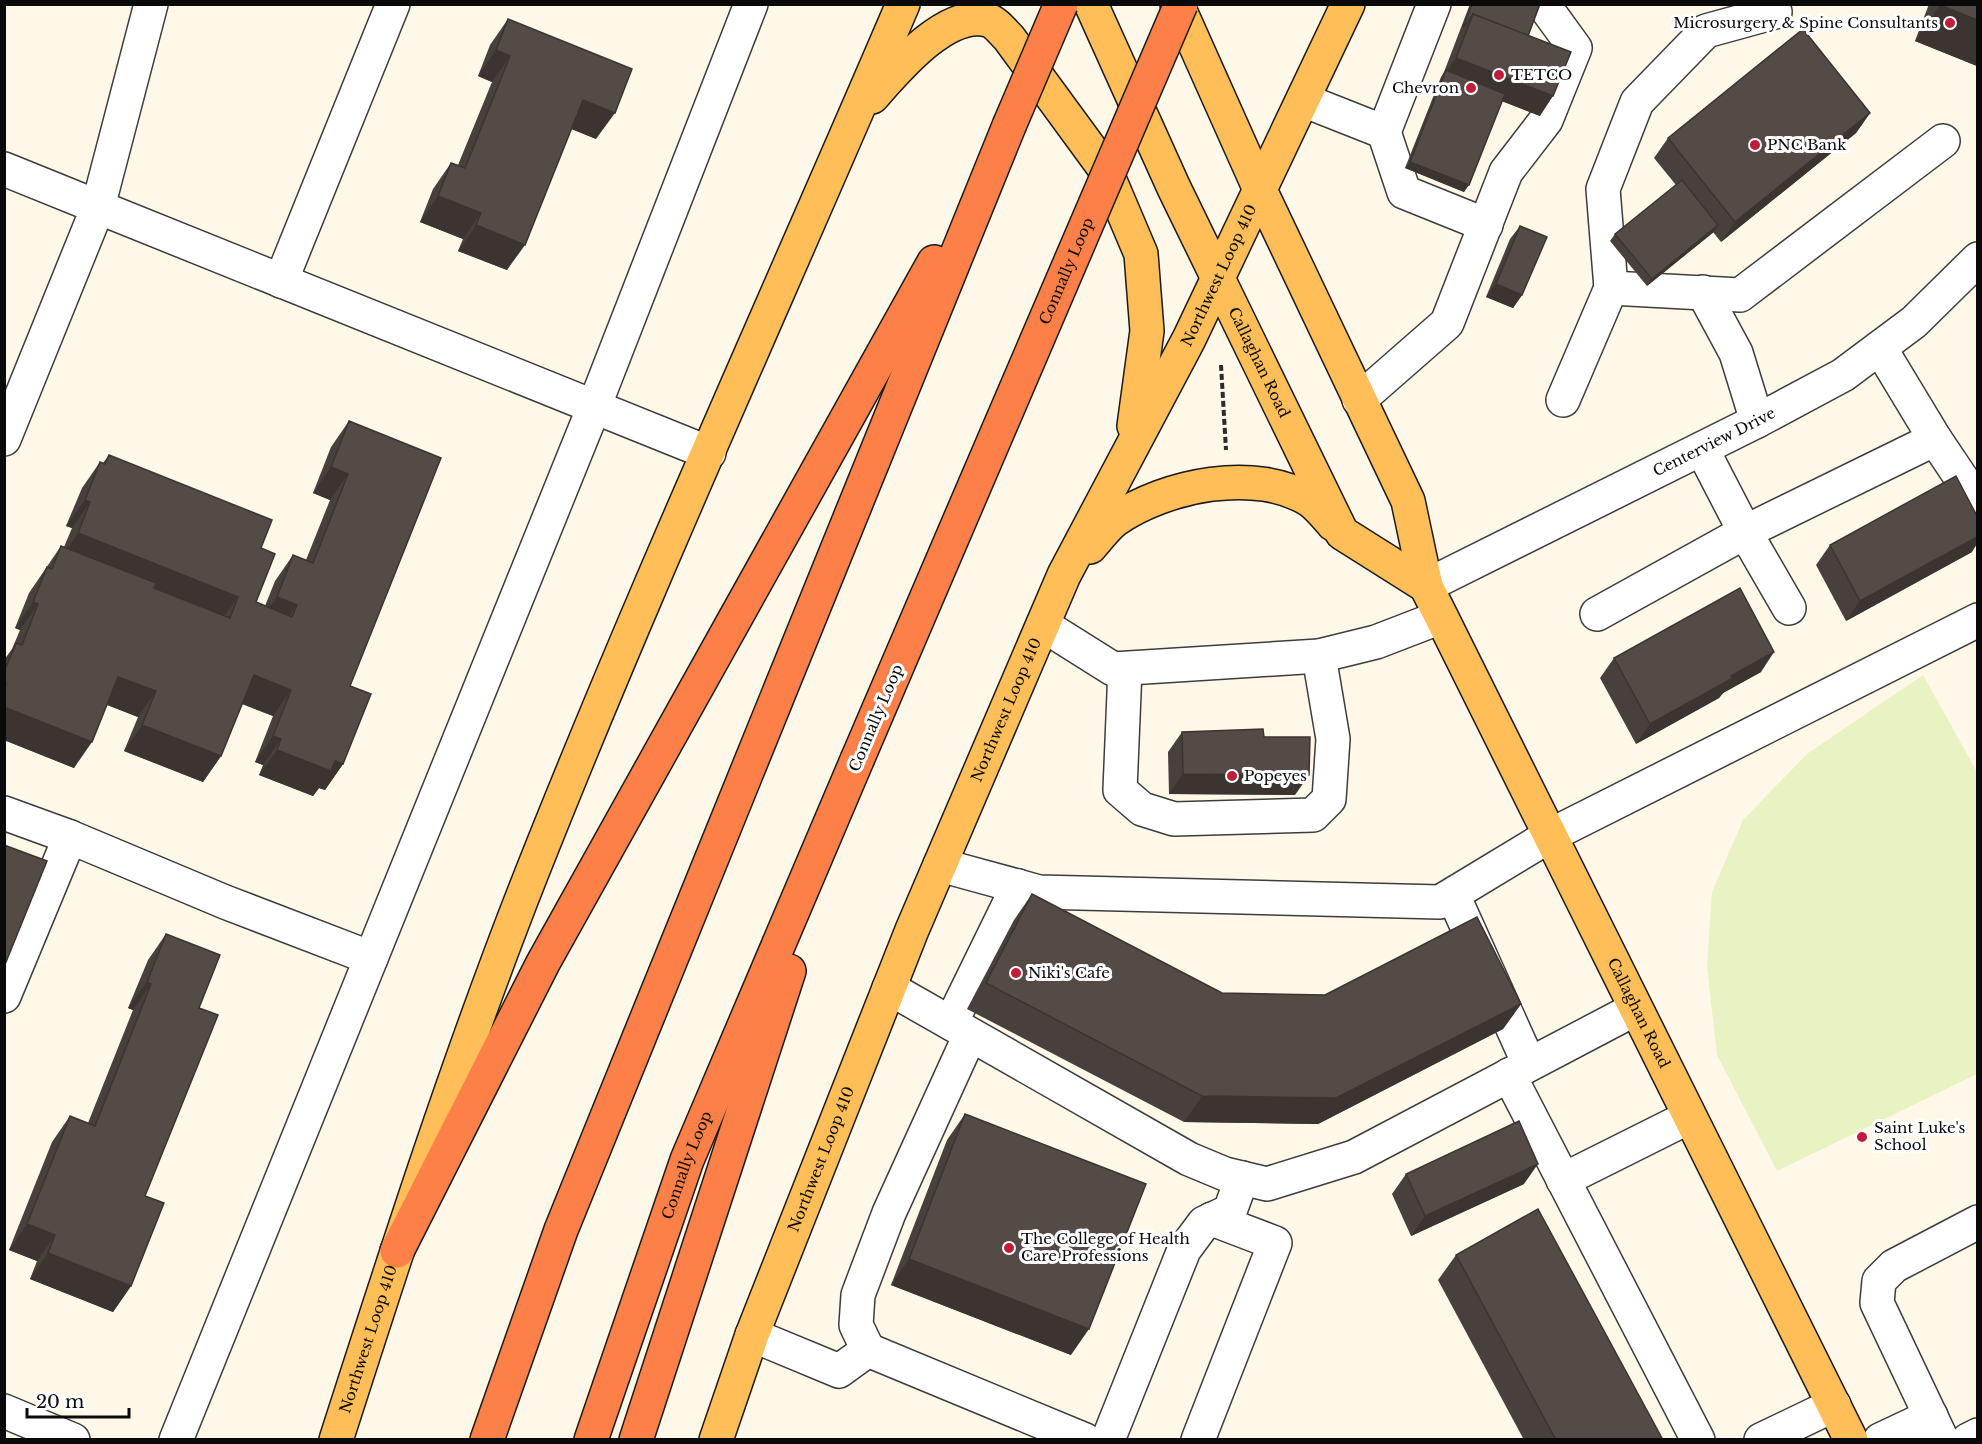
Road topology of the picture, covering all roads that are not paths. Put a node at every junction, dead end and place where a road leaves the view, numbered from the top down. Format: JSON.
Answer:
{"nodes":[{"id":1,"x":150,"y":4,"type":"edge"},
{"id":2,"x":393,"y":4,"type":"edge"},
{"id":3,"x":751,"y":4,"type":"edge"},
{"id":4,"x":1061,"y":4,"type":"edge"},
{"id":5,"x":1091,"y":4,"type":"edge"},
{"id":6,"x":1179,"y":4,"type":"edge"},
{"id":7,"x":1348,"y":4,"type":"edge"},
{"id":8,"x":1434,"y":4,"type":"edge"},
{"id":9,"x":1543,"y":4,"type":"edge"},
{"id":10,"x":901,"y":8,"type":"edge"},
{"id":11,"x":1765,"y":8,"type":"edge"},
{"id":12,"x":1303,"y":100,"type":"junction"},
{"id":13,"x":854,"y":117,"type":"junction"},
{"id":14,"x":1009,"y":126,"type":"junction"},
{"id":15,"x":1384,"y":132,"type":"junction"},
{"id":16,"x":1943,"y":141,"type":"dead end"},
{"id":17,"x":6,"y":172,"type":"edge"},
{"id":18,"x":1261,"y":192,"type":"junction"},
{"id":19,"x":98,"y":207,"type":"junction"},
{"id":20,"x":1486,"y":225,"type":"junction"},
{"id":21,"x":1977,"y":259,"type":"edge"},
{"id":22,"x":1217,"y":278,"type":"junction"},
{"id":23,"x":282,"y":281,"type":"junction"},
{"id":24,"x":1611,"y":288,"type":"junction"},
{"id":25,"x":1702,"y":292,"type":"junction"},
{"id":26,"x":1880,"y":348,"type":"junction"},
{"id":27,"x":1359,"y":400,"type":"junction"},
{"id":28,"x":1563,"y":400,"type":"dead end"},
{"id":29,"x":594,"y":407,"type":"junction"},
{"id":30,"x":1757,"y":421,"type":"junction"},
{"id":31,"x":4,"y":439,"type":"edge"},
{"id":32,"x":1935,"y":439,"type":"junction"},
{"id":33,"x":1701,"y":449,"type":"junction"},
{"id":34,"x":1130,"y":452,"type":"junction"},
{"id":35,"x":709,"y":453,"type":"junction"},
{"id":36,"x":1977,"y":503,"type":"edge"},
{"id":37,"x":1745,"y":532,"type":"junction"},
{"id":38,"x":1342,"y":533,"type":"junction"},
{"id":39,"x":1064,"y":575,"type":"junction"},
{"id":40,"x":1426,"y":586,"type":"junction"},
{"id":41,"x":1789,"y":608,"type":"dead end"},
{"id":42,"x":1597,"y":614,"type":"dead end"},
{"id":43,"x":1441,"y":617,"type":"junction"},
{"id":44,"x":1977,"y":620,"type":"edge"},
{"id":45,"x":1043,"y":625,"type":"junction"},
{"id":46,"x":1319,"y":656,"type":"junction"},
{"id":47,"x":1125,"y":669,"type":"junction"},
{"id":48,"x":857,"y":760,"type":"junction"},
{"id":49,"x":4,"y":813,"type":"edge"},
{"id":50,"x":1549,"y":836,"type":"junction"},
{"id":51,"x":70,"y":837,"type":"junction"},
{"id":52,"x":940,"y":865,"type":"junction"},
{"id":53,"x":1018,"y":886,"type":"junction"},
{"id":54,"x":1453,"y":895,"type":"junction"},
{"id":55,"x":371,"y":958,"type":"junction"},
{"id":56,"x":889,"y":988,"type":"junction"},
{"id":57,"x":4,"y":996,"type":"edge"},
{"id":58,"x":1635,"y":1008,"type":"junction"},
{"id":59,"x":961,"y":1029,"type":"junction"},
{"id":60,"x":1519,"y":1070,"type":"junction"},
{"id":61,"x":1689,"y":1117,"type":"junction"},
{"id":62,"x":1242,"y":1178,"type":"junction"},
{"id":63,"x":1563,"y":1180,"type":"junction"},
{"id":64,"x":1212,"y":1219,"type":"junction"},
{"id":65,"x":1977,"y":1222,"type":"edge"},
{"id":66,"x":397,"y":1251,"type":"junction"},
{"id":67,"x":752,"y":1335,"type":"junction"},
{"id":68,"x":868,"y":1350,"type":"junction"},
{"id":69,"x":1834,"y":1405,"type":"junction"},
{"id":70,"x":4,"y":1411,"type":"edge"},
{"id":71,"x":1936,"y":1428,"type":"edge"},
{"id":72,"x":1977,"y":1435,"type":"edge"},
{"id":73,"x":718,"y":1439,"type":"edge"},
{"id":74,"x":73,"y":1440,"type":"edge"},
{"id":75,"x":176,"y":1440,"type":"edge"},
{"id":76,"x":336,"y":1440,"type":"edge"},
{"id":77,"x":487,"y":1440,"type":"edge"},
{"id":78,"x":591,"y":1440,"type":"edge"},
{"id":79,"x":636,"y":1440,"type":"edge"},
{"id":80,"x":1084,"y":1440,"type":"edge"},
{"id":81,"x":1108,"y":1440,"type":"edge"},
{"id":82,"x":1198,"y":1440,"type":"edge"},
{"id":83,"x":1698,"y":1440,"type":"edge"},
{"id":84,"x":1761,"y":1440,"type":"edge"},
{"id":85,"x":1851,"y":1440,"type":"edge"},
{"id":86,"x":1880,"y":1440,"type":"edge"},
{"id":87,"x":1968,"y":1440,"type":"edge"}],
"edges":[{"from":1,"to":19,"type":"street"},
{"from":2,"to":23,"type":"street"},
{"from":3,"to":29,"type":"street"},
{"from":4,"to":14,"type":"highway","bridge":true},
{"from":5,"to":22,"type":"main road","name":"Callaghan Road"},
{"from":6,"to":18,"type":"main road","name":"Callaghan Road"},
{"from":6,"to":48,"type":"highway","name":"Connally Loop","bridge":true},
{"from":7,"to":12,"type":"main road","name":"Northwest Loop 410"},
{"from":8,"to":15,"type":"street"},
{"from":9,"to":20,"type":"street"},
{"from":10,"to":13,"type":"main road","name":"Northwest Loop 410"},
{"from":11,"to":24,"type":"street"},
{"from":12,"to":15,"type":"street"},
{"from":12,"to":18,"type":"main road","name":"Northwest Loop 410"},
{"from":13,"to":34,"type":"main road"},
{"from":13,"to":35,"type":"main road","name":"Northwest Loop 410"},
{"from":14,"to":66,"type":"highway"},
{"from":14,"to":77,"type":"highway"},
{"from":15,"to":20,"type":"street"},
{"from":16,"to":25,"type":"street"},
{"from":17,"to":19,"type":"street"},
{"from":18,"to":22,"type":"main road","name":"Northwest Loop 410"},
{"from":18,"to":27,"type":"main road","name":"Callaghan Road"},
{"from":19,"to":23,"type":"street"},
{"from":19,"to":31,"type":"street"},
{"from":20,"to":27,"type":"street"},
{"from":21,"to":26,"type":"street","name":"Centerview Drive"},
{"from":22,"to":34,"type":"main road","name":"Northwest Loop 410"},
{"from":22,"to":38,"type":"main road","name":"Callaghan Road"},
{"from":23,"to":29,"type":"street"},
{"from":24,"to":25,"type":"street"},
{"from":24,"to":28,"type":"street"},
{"from":25,"to":30,"type":"street"},
{"from":26,"to":30,"type":"street","name":"Centerview Drive"},
{"from":26,"to":32,"type":"street"},
{"from":27,"to":40,"type":"main road","name":"Callaghan Road"},
{"from":29,"to":35,"type":"street"},
{"from":29,"to":55,"type":"street"},
{"from":30,"to":33,"type":"street","name":"Centerview Drive"},
{"from":32,"to":36,"type":"street"},
{"from":32,"to":37,"type":"street"},
{"from":33,"to":37,"type":"street"},
{"from":33,"to":40,"type":"street","name":"Centerview Drive"},
{"from":34,"to":39,"type":"main road","name":"Northwest Loop 410"},
{"from":35,"to":66,"type":"main road","name":"Northwest Loop 410"},
{"from":37,"to":41,"type":"street"},
{"from":37,"to":42,"type":"street"},
{"from":38,"to":39,"type":"main road"},
{"from":38,"to":40,"type":"main road"},
{"from":39,"to":45,"type":"main road","name":"Northwest Loop 410"},
{"from":40,"to":43,"type":"main road","name":"Callaghan Road"},
{"from":43,"to":46,"type":"street"},
{"from":43,"to":50,"type":"main road","name":"Callaghan Road"},
{"from":44,"to":50,"type":"street"},
{"from":45,"to":47,"type":"street"},
{"from":45,"to":52,"type":"main road","name":"Northwest Loop 410"},
{"from":46,"to":47,"type":"street"},
{"from":46,"to":47,"type":"street"},
{"from":48,"to":78,"type":"highway","name":"Connally Loop"},
{"from":48,"to":79,"type":"highway"},
{"from":49,"to":51,"type":"street"},
{"from":50,"to":54,"type":"street"},
{"from":50,"to":58,"type":"main road","name":"Callaghan Road"},
{"from":51,"to":55,"type":"street"},
{"from":51,"to":57,"type":"street"},
{"from":52,"to":53,"type":"street"},
{"from":52,"to":56,"type":"main road","name":"Northwest Loop 410"},
{"from":53,"to":54,"type":"street"},
{"from":53,"to":59,"type":"street"},
{"from":54,"to":60,"type":"street"},
{"from":55,"to":75,"type":"street"},
{"from":56,"to":59,"type":"street"},
{"from":56,"to":67,"type":"main road","name":"Northwest Loop 410"},
{"from":58,"to":60,"type":"street"},
{"from":58,"to":61,"type":"main road","name":"Callaghan Road"},
{"from":59,"to":62,"type":"street"},
{"from":59,"to":68,"type":"street"},
{"from":60,"to":62,"type":"street"},
{"from":60,"to":63,"type":"street"},
{"from":61,"to":63,"type":"street"},
{"from":61,"to":69,"type":"main road","name":"Callaghan Road"},
{"from":62,"to":64,"type":"street"},
{"from":63,"to":83,"type":"street"},
{"from":64,"to":81,"type":"street"},
{"from":64,"to":82,"type":"street"},
{"from":65,"to":71,"type":"street"},
{"from":66,"to":76,"type":"main road","name":"Northwest Loop 410"},
{"from":67,"to":68,"type":"street"},
{"from":67,"to":73,"type":"main road","name":"Northwest Loop 410"},
{"from":68,"to":80,"type":"street"},
{"from":69,"to":84,"type":"street"},
{"from":69,"to":85,"type":"main road","name":"Callaghan Road"},
{"from":70,"to":74,"type":"street"},
{"from":71,"to":86,"type":"street"},
{"from":72,"to":87,"type":"street"}]}
